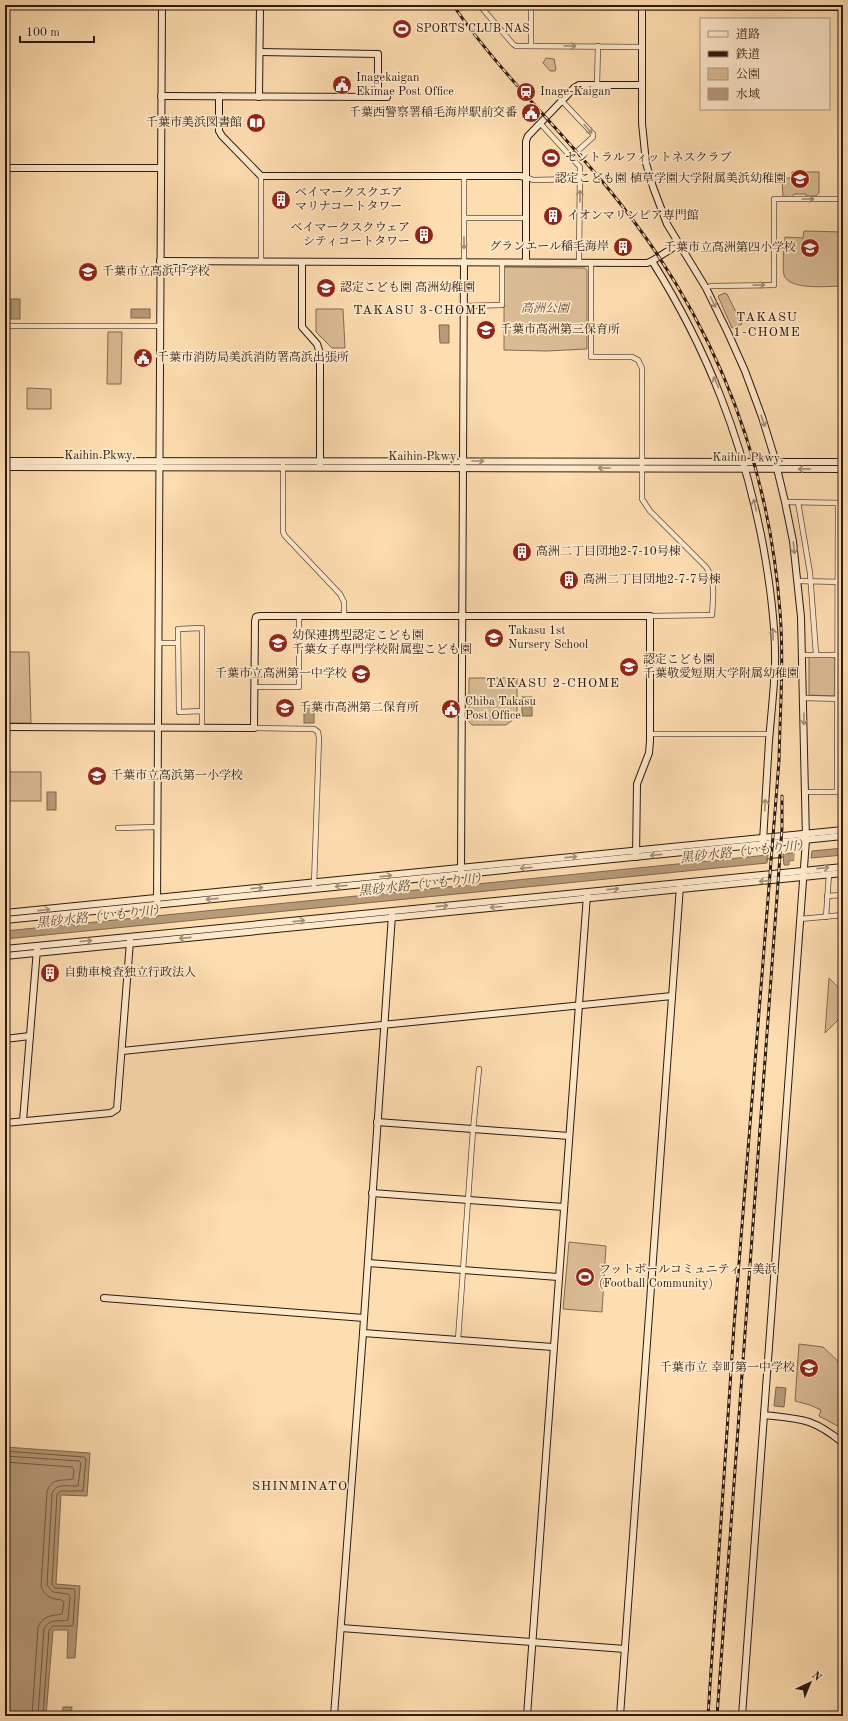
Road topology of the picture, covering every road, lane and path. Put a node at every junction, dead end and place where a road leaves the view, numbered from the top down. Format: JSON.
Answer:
{"nodes":[{"id":1,"x":112,"y":5,"type":"edge"},
{"id":2,"x":162,"y":5,"type":"edge"},
{"id":3,"x":260,"y":5,"type":"edge"},
{"id":4,"x":440,"y":6,"type":"edge"},
{"id":5,"x":480,"y":6,"type":"edge"},
{"id":6,"x":531,"y":6,"type":"junction"},
{"id":7,"x":642,"y":6,"type":"edge"},
{"id":8,"x":804,"y":6,"type":"edge"},
{"id":9,"x":843,"y":7,"type":"edge"},
{"id":10,"x":532,"y":46,"type":"junction"},
{"id":11,"x":598,"y":46,"type":"junction"},
{"id":12,"x":642,"y":47,"type":"junction"},
{"id":13,"x":260,"y":52,"type":"junction"},
{"id":14,"x":597,"y":85,"type":"junction"},
{"id":15,"x":642,"y":85,"type":"junction"},
{"id":16,"x":161,"y":96,"type":"junction"},
{"id":17,"x":219,"y":96,"type":"junction"},
{"id":18,"x":259,"y":97,"type":"junction"},
{"id":19,"x":378,"y":97,"type":"junction"},
{"id":20,"x":387,"y":97,"type":"dead end"},
{"id":21,"x":562,"y":101,"type":"junction"},
{"id":22,"x":540,"y":123,"type":"junction"},
{"id":23,"x":571,"y":157,"type":"junction"},
{"id":24,"x":5,"y":168,"type":"edge"},
{"id":25,"x":161,"y":168,"type":"junction"},
{"id":26,"x":262,"y":176,"type":"junction"},
{"id":27,"x":464,"y":176,"type":"junction"},
{"id":28,"x":526,"y":177,"type":"junction"},
{"id":29,"x":580,"y":179,"type":"junction"},
{"id":30,"x":843,"y":200,"type":"edge"},
{"id":31,"x":464,"y":218,"type":"junction"},
{"id":32,"x":526,"y":218,"type":"junction"},
{"id":33,"x":679,"y":244,"type":"junction"},
{"id":34,"x":160,"y":261,"type":"junction"},
{"id":35,"x":652,"y":261,"type":"junction"},
{"id":36,"x":261,"y":262,"type":"junction"},
{"id":37,"x":302,"y":262,"type":"junction"},
{"id":38,"x":464,"y":262,"type":"junction"},
{"id":39,"x":502,"y":262,"type":"junction"},
{"id":40,"x":526,"y":262,"type":"junction"},
{"id":41,"x":580,"y":263,"type":"junction"},
{"id":42,"x":591,"y":263,"type":"junction"},
{"id":43,"x":706,"y":288,"type":"junction"},
{"id":44,"x":464,"y":306,"type":"junction"},
{"id":45,"x":5,"y":326,"type":"edge"},
{"id":46,"x":161,"y":326,"type":"junction"},
{"id":47,"x":5,"y":461,"type":"edge"},
{"id":48,"x":843,"y":462,"type":"edge"},
{"id":49,"x":776,"y":463,"type":"junction"},
{"id":50,"x":159,"y":464,"type":"junction"},
{"id":51,"x":463,"y":464,"type":"junction"},
{"id":52,"x":283,"y":465,"type":"junction"},
{"id":53,"x":320,"y":465,"type":"junction"},
{"id":54,"x":641,"y":465,"type":"junction"},
{"id":55,"x":744,"y":465,"type":"junction"},
{"id":56,"x":5,"y":466,"type":"edge"},
{"id":57,"x":843,"y":469,"type":"edge"},
{"id":58,"x":778,"y":470,"type":"junction"},
{"id":59,"x":785,"y":502,"type":"junction"},
{"id":60,"x":798,"y":502,"type":"junction"},
{"id":61,"x":840,"y":503,"type":"edge"},
{"id":62,"x":798,"y":581,"type":"junction"},
{"id":63,"x":811,"y":582,"type":"junction"},
{"id":64,"x":841,"y":582,"type":"edge"},
{"id":65,"x":299,"y":616,"type":"junction"},
{"id":66,"x":344,"y":616,"type":"junction"},
{"id":67,"x":462,"y":616,"type":"junction"},
{"id":68,"x":650,"y":616,"type":"junction"},
{"id":69,"x":158,"y":643,"type":"junction"},
{"id":70,"x":178,"y":643,"type":"junction"},
{"id":71,"x":803,"y":654,"type":"junction"},
{"id":72,"x":816,"y":654,"type":"junction"},
{"id":73,"x":837,"y":655,"type":"junction"},
{"id":74,"x":254,"y":687,"type":"junction"},
{"id":75,"x":804,"y":698,"type":"junction"},
{"id":76,"x":837,"y":699,"type":"junction"},
{"id":77,"x":843,"y":699,"type":"edge"},
{"id":78,"x":202,"y":711,"type":"junction"},
{"id":79,"x":5,"y":727,"type":"edge"},
{"id":80,"x":158,"y":728,"type":"junction"},
{"id":81,"x":202,"y":728,"type":"junction"},
{"id":82,"x":254,"y":728,"type":"junction"},
{"id":83,"x":650,"y":734,"type":"junction"},
{"id":84,"x":770,"y":734,"type":"junction"},
{"id":85,"x":805,"y":792,"type":"junction"},
{"id":86,"x":837,"y":792,"type":"junction"},
{"id":87,"x":843,"y":792,"type":"edge"},
{"id":88,"x":158,"y":827,"type":"junction"},
{"id":89,"x":118,"y":828,"type":"dead end"},
{"id":90,"x":843,"y":830,"type":"edge"},
{"id":91,"x":843,"y":836,"type":"edge"},
{"id":92,"x":806,"y":837,"type":"junction"},
{"id":93,"x":763,"y":841,"type":"junction"},
{"id":94,"x":636,"y":854,"type":"junction"},
{"id":95,"x":843,"y":867,"type":"edge"},
{"id":96,"x":461,"y":871,"type":"junction"},
{"id":97,"x":843,"y":873,"type":"edge"},
{"id":98,"x":804,"y":874,"type":"junction"},
{"id":99,"x":829,"y":874,"type":"junction"},
{"id":100,"x":314,"y":886,"type":"junction"},
{"id":101,"x":680,"y":886,"type":"junction"},
{"id":102,"x":587,"y":892,"type":"junction"},
{"id":103,"x":843,"y":895,"type":"edge"},
{"id":104,"x":828,"y":896,"type":"junction"},
{"id":105,"x":586,"y":899,"type":"junction"},
{"id":106,"x":157,"y":901,"type":"junction"},
{"id":107,"x":5,"y":913,"type":"edge"},
{"id":108,"x":392,"y":914,"type":"junction"},
{"id":109,"x":843,"y":915,"type":"edge"},
{"id":110,"x":826,"y":917,"type":"junction"},
{"id":111,"x":800,"y":919,"type":"junction"},
{"id":112,"x":5,"y":920,"type":"edge"},
{"id":113,"x":130,"y":940,"type":"junction"},
{"id":114,"x":38,"y":946,"type":"junction"},
{"id":115,"x":5,"y":949,"type":"edge"},
{"id":116,"x":37,"y":953,"type":"junction"},
{"id":117,"x":5,"y":956,"type":"edge"},
{"id":118,"x":672,"y":996,"type":"junction"},
{"id":119,"x":578,"y":1006,"type":"junction"},
{"id":120,"x":384,"y":1025,"type":"junction"},
{"id":121,"x":30,"y":1036,"type":"junction"},
{"id":122,"x":5,"y":1039,"type":"edge"},
{"id":123,"x":122,"y":1051,"type":"junction"},
{"id":124,"x":479,"y":1070,"type":"dead end"},
{"id":125,"x":23,"y":1121,"type":"junction"},
{"id":126,"x":377,"y":1122,"type":"junction"},
{"id":127,"x":5,"y":1123,"type":"edge"},
{"id":128,"x":472,"y":1130,"type":"junction"},
{"id":129,"x":569,"y":1136,"type":"junction"},
{"id":130,"x":372,"y":1193,"type":"junction"},
{"id":131,"x":468,"y":1200,"type":"junction"},
{"id":132,"x":564,"y":1207,"type":"junction"},
{"id":133,"x":368,"y":1264,"type":"junction"},
{"id":134,"x":463,"y":1270,"type":"junction"},
{"id":135,"x":558,"y":1277,"type":"junction"},
{"id":136,"x":104,"y":1298,"type":"dead end"},
{"id":137,"x":364,"y":1318,"type":"junction"},
{"id":138,"x":363,"y":1333,"type":"junction"},
{"id":139,"x":458,"y":1340,"type":"junction"},
{"id":140,"x":553,"y":1347,"type":"junction"},
{"id":141,"x":764,"y":1415,"type":"junction"},
{"id":142,"x":843,"y":1443,"type":"edge"},
{"id":143,"x":341,"y":1628,"type":"junction"},
{"id":144,"x":532,"y":1642,"type":"junction"},
{"id":145,"x":625,"y":1649,"type":"junction"},
{"id":146,"x":334,"y":1716,"type":"edge"},
{"id":147,"x":527,"y":1716,"type":"edge"},
{"id":148,"x":620,"y":1716,"type":"edge"},
{"id":149,"x":742,"y":1716,"type":"edge"}],
"edges":[{"from":1,"to":2,"type":"street"},
{"from":2,"to":3,"type":"street"},
{"from":2,"to":16,"type":"street"},
{"from":3,"to":4,"type":"street"},
{"from":3,"to":13,"type":"street"},
{"from":4,"to":5,"type":"street"},
{"from":5,"to":6,"type":"street"},
{"from":5,"to":10,"type":"street"},
{"from":6,"to":7,"type":"street"},
{"from":6,"to":10,"type":"street"},
{"from":7,"to":8,"type":"street"},
{"from":7,"to":12,"type":"street"},
{"from":8,"to":9,"type":"street"},
{"from":10,"to":11,"type":"street","one_way":true},
{"from":11,"to":12,"type":"street"},
{"from":11,"to":14,"type":"street"},
{"from":12,"to":15,"type":"street"},
{"from":13,"to":18,"type":"street"},
{"from":13,"to":19,"type":"street"},
{"from":14,"to":15,"type":"street"},
{"from":14,"to":21,"type":"street"},
{"from":15,"to":33,"type":"street"},
{"from":16,"to":17,"type":"street"},
{"from":16,"to":25,"type":"street"},
{"from":17,"to":18,"type":"street"},
{"from":17,"to":26,"type":"street"},
{"from":18,"to":19,"type":"street"},
{"from":19,"to":20,"type":"street"},
{"from":21,"to":22,"type":"street"},
{"from":21,"to":23,"type":"street","one_way":true},
{"from":22,"to":23,"type":"street"},
{"from":22,"to":28,"type":"street"},
{"from":23,"to":29,"type":"street"},
{"from":24,"to":25,"type":"street"},
{"from":25,"to":34,"type":"street"},
{"from":26,"to":27,"type":"street"},
{"from":26,"to":36,"type":"street"},
{"from":27,"to":28,"type":"street"},
{"from":27,"to":31,"type":"street"},
{"from":28,"to":29,"type":"street"},
{"from":28,"to":32,"type":"street"},
{"from":41,"to":29,"type":"street","one_way":true},
{"from":43,"to":30,"type":"street","one_way":true},
{"from":31,"to":32,"type":"street"},
{"from":31,"to":38,"type":"street","one_way":true},
{"from":32,"to":40,"type":"street"},
{"from":33,"to":35,"type":"street"},
{"from":33,"to":43,"type":"street"},
{"from":34,"to":36,"type":"street"},
{"from":34,"to":46,"type":"street"},
{"from":35,"to":42,"type":"street"},
{"from":55,"to":35,"type":"street","one_way":true},
{"from":36,"to":37,"type":"street"},
{"from":37,"to":38,"type":"street"},
{"from":37,"to":53,"type":"street"},
{"from":38,"to":39,"type":"street"},
{"from":38,"to":44,"type":"street"},
{"from":39,"to":40,"type":"street"},
{"from":39,"to":44,"type":"street"},
{"from":40,"to":41,"type":"street"},
{"from":41,"to":42,"type":"street"},
{"from":42,"to":54,"type":"street"},
{"from":43,"to":49,"type":"street","one_way":true},
{"from":44,"to":51,"type":"street"},
{"from":45,"to":46,"type":"street"},
{"from":46,"to":50,"type":"street"},
{"from":47,"to":50,"type":"street","name":"Kaihin Pkwy."},
{"from":48,"to":49,"type":"street","name":"Kaihin Pkwy."},
{"from":49,"to":55,"type":"street","name":"Kaihin Pkwy."},
{"from":49,"to":58,"type":"street"},
{"from":50,"to":52,"type":"street","name":"Kaihin Pkwy."},
{"from":50,"to":56,"type":"street","name":"Kaihin Pkwy."},
{"from":50,"to":69,"type":"street"},
{"from":51,"to":53,"type":"street","name":"Kaihin Pkwy."},
{"from":51,"to":54,"type":"street","name":"Kaihin Pkwy."},
{"from":51,"to":67,"type":"street"},
{"from":52,"to":53,"type":"street","name":"Kaihin Pkwy."},
{"from":52,"to":66,"type":"street"},
{"from":54,"to":55,"type":"street","name":"Kaihin Pkwy."},
{"from":54,"to":68,"type":"street"},
{"from":55,"to":58,"type":"street","name":"Kaihin Pkwy."},
{"from":84,"to":55,"type":"street","one_way":true},
{"from":57,"to":58,"type":"street","name":"Kaihin Pkwy.","one_way":true},
{"from":58,"to":59,"type":"street"},
{"from":59,"to":60,"type":"street"},
{"from":59,"to":62,"type":"street","one_way":true},
{"from":60,"to":61,"type":"street"},
{"from":60,"to":63,"type":"street"},
{"from":61,"to":64,"type":"street"},
{"from":62,"to":63,"type":"street"},
{"from":62,"to":71,"type":"street"},
{"from":63,"to":64,"type":"street"},
{"from":63,"to":72,"type":"street"},
{"from":64,"to":73,"type":"street"},
{"from":65,"to":66,"type":"street"},
{"from":65,"to":74,"type":"street"},
{"from":65,"to":74,"type":"street"},
{"from":66,"to":67,"type":"street"},
{"from":67,"to":68,"type":"street"},
{"from":67,"to":96,"type":"street"},
{"from":68,"to":83,"type":"street"},
{"from":69,"to":70,"type":"street"},
{"from":69,"to":80,"type":"street"},
{"from":70,"to":78,"type":"street"},
{"from":70,"to":78,"type":"street"},
{"from":71,"to":72,"type":"street"},
{"from":71,"to":75,"type":"street"},
{"from":72,"to":73,"type":"street"},
{"from":73,"to":76,"type":"street"},
{"from":74,"to":82,"type":"street"},
{"from":75,"to":76,"type":"street"},
{"from":75,"to":85,"type":"street","one_way":true},
{"from":76,"to":77,"type":"street"},
{"from":76,"to":86,"type":"street"},
{"from":78,"to":81,"type":"street"},
{"from":79,"to":80,"type":"street"},
{"from":80,"to":81,"type":"street"},
{"from":80,"to":88,"type":"street"},
{"from":81,"to":82,"type":"street"},
{"from":82,"to":100,"type":"street"},
{"from":83,"to":84,"type":"street"},
{"from":83,"to":94,"type":"street"},
{"from":93,"to":84,"type":"street","one_way":true},
{"from":85,"to":86,"type":"street"},
{"from":85,"to":92,"type":"street"},
{"from":86,"to":87,"type":"street"},
{"from":88,"to":89,"type":"street"},
{"from":88,"to":106,"type":"street"},
{"from":90,"to":92,"type":"street"},
{"from":91,"to":92,"type":"street"},
{"from":92,"to":93,"type":"street"},
{"from":92,"to":98,"type":"street"},
{"from":93,"to":94,"type":"street"},
{"from":94,"to":96,"type":"street"},
{"from":98,"to":95,"type":"street","one_way":true},
{"from":96,"to":100,"type":"street"},
{"from":97,"to":99,"type":"street"},
{"from":98,"to":99,"type":"street"},
{"from":98,"to":101,"type":"street"},
{"from":98,"to":111,"type":"street"},
{"from":99,"to":104,"type":"street"},
{"from":100,"to":106,"type":"street"},
{"from":102,"to":101,"type":"street","one_way":true},
{"from":101,"to":105,"type":"street"},
{"from":101,"to":118,"type":"street"},
{"from":102,"to":105,"type":"street"},
{"from":108,"to":102,"type":"street","one_way":true},
{"from":103,"to":104,"type":"street"},
{"from":104,"to":110,"type":"street"},
{"from":105,"to":108,"type":"street","one_way":true},
{"from":105,"to":119,"type":"street"},
{"from":107,"to":106,"type":"street","one_way":true},
{"from":106,"to":112,"type":"street"},
{"from":108,"to":113,"type":"street"},
{"from":108,"to":120,"type":"street"},
{"from":109,"to":110,"type":"street"},
{"from":110,"to":111,"type":"street"},
{"from":111,"to":141,"type":"street"},
{"from":114,"to":113,"type":"street","one_way":true},
{"from":113,"to":116,"type":"street"},
{"from":113,"to":123,"type":"street"},
{"from":114,"to":115,"type":"street"},
{"from":114,"to":116,"type":"street"},
{"from":116,"to":117,"type":"street"},
{"from":116,"to":121,"type":"street"},
{"from":118,"to":119,"type":"street"},
{"from":118,"to":145,"type":"street"},
{"from":119,"to":120,"type":"street"},
{"from":119,"to":129,"type":"street"},
{"from":120,"to":123,"type":"street"},
{"from":120,"to":126,"type":"street"},
{"from":121,"to":122,"type":"street"},
{"from":121,"to":125,"type":"street"},
{"from":123,"to":125,"type":"street"},
{"from":124,"to":128,"type":"street"},
{"from":125,"to":127,"type":"street"},
{"from":126,"to":128,"type":"street"},
{"from":126,"to":130,"type":"street"},
{"from":128,"to":129,"type":"street"},
{"from":128,"to":131,"type":"street"},
{"from":129,"to":132,"type":"street"},
{"from":130,"to":131,"type":"street"},
{"from":130,"to":133,"type":"street"},
{"from":131,"to":132,"type":"street"},
{"from":131,"to":134,"type":"street"},
{"from":132,"to":135,"type":"street"},
{"from":133,"to":134,"type":"street"},
{"from":133,"to":137,"type":"street"},
{"from":134,"to":135,"type":"street"},
{"from":134,"to":139,"type":"street"},
{"from":135,"to":140,"type":"street"},
{"from":136,"to":137,"type":"street"},
{"from":137,"to":138,"type":"street"},
{"from":138,"to":139,"type":"street"},
{"from":138,"to":143,"type":"street"},
{"from":139,"to":140,"type":"street"},
{"from":140,"to":144,"type":"street"},
{"from":141,"to":142,"type":"street"},
{"from":141,"to":149,"type":"street"},
{"from":143,"to":144,"type":"street"},
{"from":143,"to":146,"type":"street"},
{"from":144,"to":145,"type":"street"},
{"from":144,"to":147,"type":"street"},
{"from":145,"to":148,"type":"street"}]}
